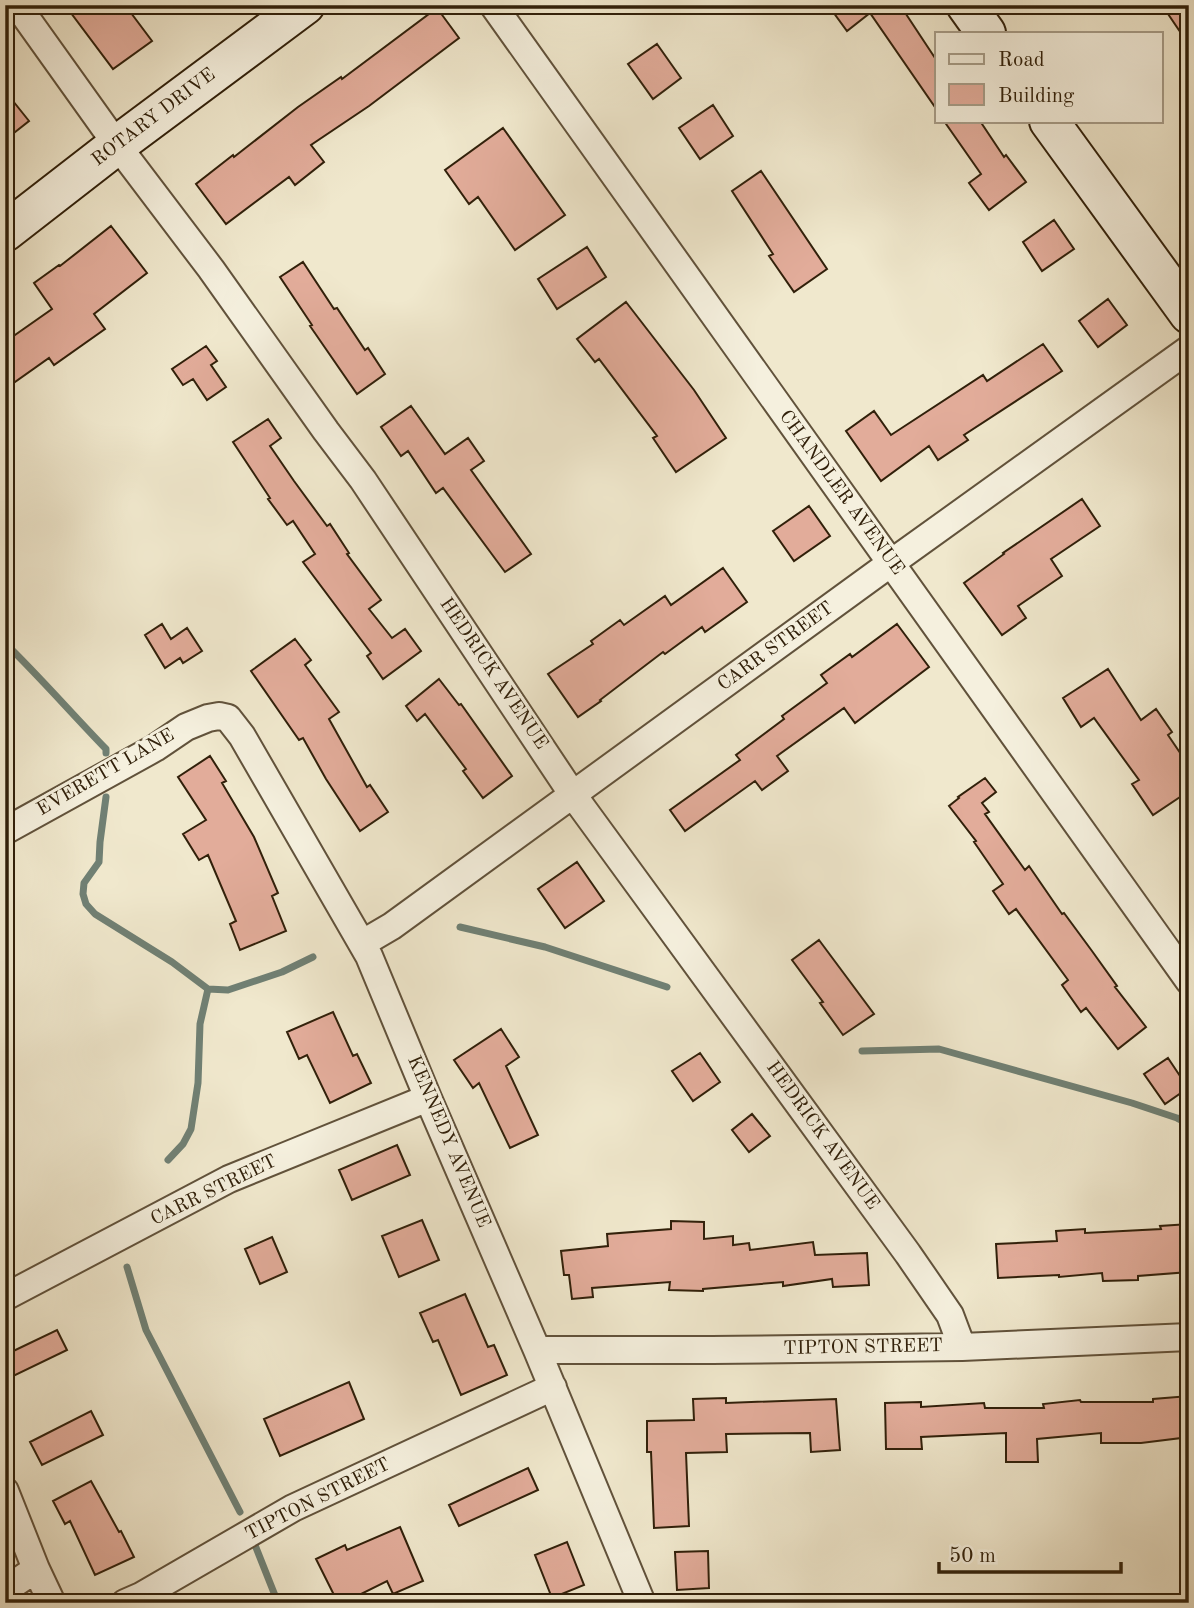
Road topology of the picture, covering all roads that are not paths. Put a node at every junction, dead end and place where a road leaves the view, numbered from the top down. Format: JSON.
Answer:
{"nodes":[{"id":1,"x":17,"y":5,"type":"edge"},
{"id":2,"x":305,"y":5,"type":"edge"},
{"id":3,"x":493,"y":5,"type":"edge"},
{"id":4,"x":966,"y":5,"type":"edge"},
{"id":5,"x":985,"y":32,"type":"edge"},
{"id":6,"x":1050,"y":122,"type":"edge"},
{"id":7,"x":117,"y":145,"type":"junction"},
{"id":8,"x":5,"y":232,"type":"edge"},
{"id":9,"x":1189,"y":314,"type":"edge"},
{"id":10,"x":1189,"y":349,"type":"edge"},
{"id":11,"x":891,"y":563,"type":"junction"},
{"id":12,"x":208,"y":718,"type":"joint"},
{"id":13,"x":573,"y":795,"type":"junction"},
{"id":14,"x":5,"y":831,"type":"edge"},
{"id":15,"x":363,"y":943,"type":"junction"},
{"id":16,"x":1189,"y":981,"type":"edge"},
{"id":17,"x":428,"y":1098,"type":"junction"},
{"id":18,"x":5,"y":1297,"type":"edge"},
{"id":19,"x":1189,"y":1337,"type":"edge"},
{"id":20,"x":962,"y":1347,"type":"junction"},
{"id":21,"x":537,"y":1350,"type":"junction"},
{"id":22,"x":553,"y":1387,"type":"junction"},
{"id":23,"x":5,"y":1491,"type":"edge"},
{"id":24,"x":36,"y":1569,"type":"junction"},
{"id":25,"x":5,"y":1590,"type":"edge"},
{"id":26,"x":52,"y":1603,"type":"edge"},
{"id":27,"x":125,"y":1603,"type":"edge"},
{"id":28,"x":642,"y":1603,"type":"edge"}],
"edges":[{"from":1,"to":7,"type":"street","name":"HEDRICK AVENUE"},
{"from":2,"to":7,"type":"street","name":"ROTARY DRIVE"},
{"from":3,"to":11,"type":"street","name":"CHANDLER AVENUE"},
{"from":4,"to":5,"type":"street"},
{"from":6,"to":9,"type":"street"},
{"from":7,"to":8,"type":"street","name":"ROTARY DRIVE"},
{"from":7,"to":13,"type":"street","name":"HEDRICK AVENUE"},
{"from":10,"to":11,"type":"street","name":"CARR STREET"},
{"from":11,"to":13,"type":"street","name":"CARR STREET"},
{"from":11,"to":16,"type":"street","name":"CHANDLER AVENUE"},
{"from":12,"to":14,"type":"street","name":"EVERETT LANE"},
{"from":12,"to":15,"type":"street","name":"KENNEDY AVENUE"},
{"from":13,"to":15,"type":"street","name":"CARR STREET"},
{"from":13,"to":20,"type":"street","name":"HEDRICK AVENUE"},
{"from":15,"to":17,"type":"street","name":"KENNEDY AVENUE"},
{"from":17,"to":18,"type":"street","name":"CARR STREET"},
{"from":17,"to":21,"type":"street","name":"KENNEDY AVENUE"},
{"from":19,"to":20,"type":"street","name":"TIPTON STREET"},
{"from":20,"to":21,"type":"street","name":"TIPTON STREET"},
{"from":21,"to":22,"type":"street","name":"KENNEDY AVENUE"},
{"from":22,"to":27,"type":"street","name":"TIPTON STREET"},
{"from":22,"to":28,"type":"street","name":"KENNEDY AVENUE"},
{"from":23,"to":24,"type":"street"},
{"from":24,"to":25,"type":"street"},
{"from":24,"to":26,"type":"street"}]}
